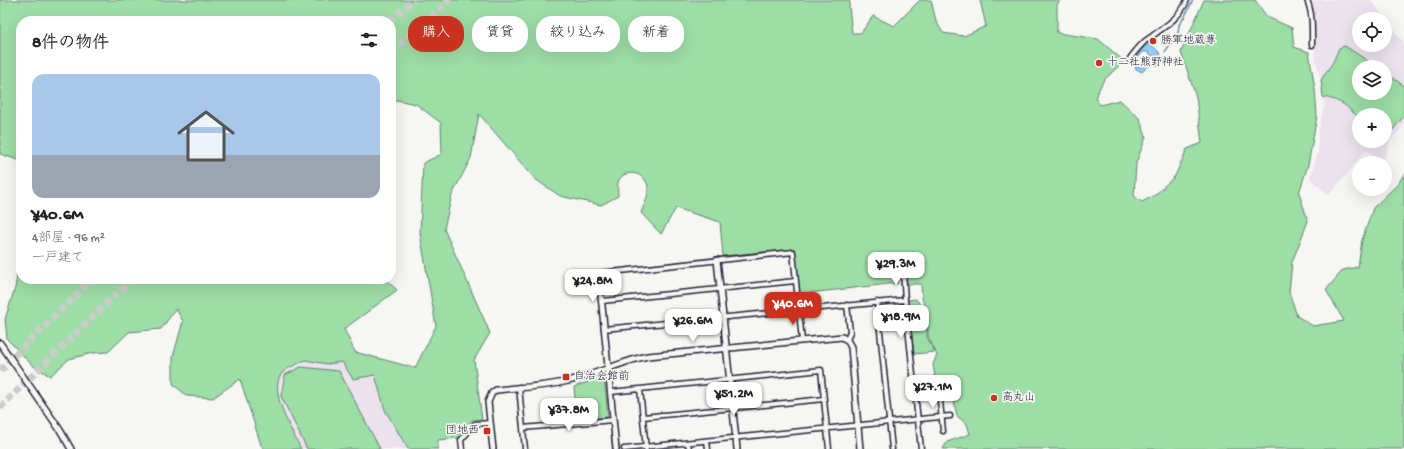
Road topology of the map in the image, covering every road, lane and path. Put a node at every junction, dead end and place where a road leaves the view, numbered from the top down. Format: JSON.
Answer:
{"nodes":[{"id":1,"x":1187,"y":0,"type":"edge"},
{"id":2,"x":1307,"y":0,"type":"edge"},
{"id":3,"x":1312,"y":45,"type":"dead end"},
{"id":4,"x":1129,"y":60,"type":"dead end"},
{"id":5,"x":717,"y":260,"type":"junction"},
{"id":6,"x":904,"y":271,"type":"dead end"},
{"id":7,"x":599,"y":275,"type":"joint"},
{"id":8,"x":795,"y":281,"type":"junction"},
{"id":9,"x":720,"y":289,"type":"junction"},
{"id":10,"x":905,"y":300,"type":"junction"},
{"id":11,"x":602,"y":301,"type":"junction"},
{"id":12,"x":877,"y":302,"type":"junction"},
{"id":13,"x":847,"y":305,"type":"junction"},
{"id":14,"x":799,"y":310,"type":"junction"},
{"id":15,"x":724,"y":318,"type":"junction"},
{"id":16,"x":604,"y":328,"type":"junction"},
{"id":17,"x":847,"y":340,"type":"junction"},
{"id":18,"x":802,"y":341,"type":"junction"},
{"id":19,"x":0,"y":343,"type":"edge"},
{"id":20,"x":727,"y":349,"type":"junction"},
{"id":21,"x":608,"y":369,"type":"junction"},
{"id":22,"x":730,"y":380,"type":"junction"},
{"id":23,"x":519,"y":387,"type":"junction"},
{"id":24,"x":640,"y":389,"type":"junction"},
{"id":25,"x":914,"y":390,"type":"junction"},
{"id":26,"x":611,"y":392,"type":"junction"},
{"id":27,"x":824,"y":399,"type":"junction"},
{"id":28,"x":733,"y":408,"type":"junction"},
{"id":29,"x":942,"y":416,"type":"junction"},
{"id":30,"x":950,"y":416,"type":"dead end"},
{"id":31,"x":643,"y":417,"type":"junction"},
{"id":32,"x":918,"y":419,"type":"junction"},
{"id":33,"x":613,"y":420,"type":"junction"},
{"id":34,"x":889,"y":422,"type":"junction"},
{"id":35,"x":490,"y":423,"type":"junction"},
{"id":36,"x":858,"y":425,"type":"junction"},
{"id":37,"x":523,"y":428,"type":"junction"},
{"id":38,"x":827,"y":429,"type":"junction"},
{"id":39,"x":943,"y":431,"type":"dead end"},
{"id":40,"x":736,"y":437,"type":"junction"},
{"id":41,"x":707,"y":441,"type":"junction"},
{"id":42,"x":688,"y":443,"type":"junction"},
{"id":43,"x":676,"y":446,"type":"edge"},
{"id":44,"x":664,"y":447,"type":"edge"},
{"id":45,"x":646,"y":448,"type":"edge"},
{"id":46,"x":71,"y":449,"type":"edge"},
{"id":47,"x":462,"y":449,"type":"edge"},
{"id":48,"x":493,"y":449,"type":"edge"},
{"id":49,"x":525,"y":449,"type":"edge"},
{"id":50,"x":616,"y":449,"type":"edge"},
{"id":51,"x":624,"y":449,"type":"edge"},
{"id":52,"x":688,"y":449,"type":"edge"},
{"id":53,"x":708,"y":449,"type":"edge"},
{"id":54,"x":737,"y":449,"type":"edge"},
{"id":55,"x":829,"y":449,"type":"edge"},
{"id":56,"x":860,"y":449,"type":"edge"},
{"id":57,"x":892,"y":449,"type":"edge"},
{"id":58,"x":921,"y":449,"type":"edge"}],
"edges":[{"from":1,"to":4,"type":"street"},
{"from":2,"to":3,"type":"street"},
{"from":5,"to":7,"type":"street"},
{"from":5,"to":8,"type":"street"},
{"from":5,"to":9,"type":"street"},
{"from":6,"to":10,"type":"street"},
{"from":7,"to":11,"type":"street"},
{"from":8,"to":9,"type":"street"},
{"from":8,"to":14,"type":"street"},
{"from":9,"to":11,"type":"street"},
{"from":9,"to":15,"type":"street"},
{"from":10,"to":12,"type":"street"},
{"from":10,"to":25,"type":"street"},
{"from":11,"to":16,"type":"street"},
{"from":12,"to":13,"type":"street"},
{"from":12,"to":34,"type":"street"},
{"from":13,"to":14,"type":"street"},
{"from":13,"to":17,"type":"street"},
{"from":14,"to":15,"type":"street"},
{"from":14,"to":18,"type":"street"},
{"from":15,"to":16,"type":"street"},
{"from":15,"to":20,"type":"street"},
{"from":16,"to":21,"type":"street"},
{"from":17,"to":18,"type":"street"},
{"from":17,"to":36,"type":"street"},
{"from":18,"to":20,"type":"street"},
{"from":19,"to":46,"type":"street"},
{"from":20,"to":21,"type":"street"},
{"from":20,"to":22,"type":"street"},
{"from":21,"to":23,"type":"street"},
{"from":21,"to":26,"type":"street"},
{"from":22,"to":24,"type":"street"},
{"from":22,"to":27,"type":"street"},
{"from":22,"to":28,"type":"street"},
{"from":23,"to":35,"type":"street"},
{"from":23,"to":37,"type":"street"},
{"from":24,"to":26,"type":"street"},
{"from":24,"to":31,"type":"street"},
{"from":25,"to":29,"type":"street"},
{"from":25,"to":32,"type":"street"},
{"from":26,"to":33,"type":"street"},
{"from":27,"to":28,"type":"street"},
{"from":27,"to":38,"type":"street"},
{"from":28,"to":31,"type":"street"},
{"from":28,"to":40,"type":"street"},
{"from":29,"to":30,"type":"street"},
{"from":29,"to":32,"type":"street"},
{"from":29,"to":39,"type":"street"},
{"from":31,"to":45,"type":"street"},
{"from":32,"to":34,"type":"street"},
{"from":32,"to":58,"type":"street"},
{"from":33,"to":37,"type":"street"},
{"from":33,"to":50,"type":"street"},
{"from":34,"to":36,"type":"street"},
{"from":34,"to":57,"type":"street"},
{"from":35,"to":47,"type":"street"},
{"from":35,"to":48,"type":"street"},
{"from":36,"to":38,"type":"street"},
{"from":36,"to":56,"type":"street"},
{"from":37,"to":49,"type":"street"},
{"from":38,"to":40,"type":"street"},
{"from":38,"to":55,"type":"street"},
{"from":40,"to":41,"type":"street"},
{"from":40,"to":54,"type":"street"},
{"from":41,"to":42,"type":"street"},
{"from":41,"to":53,"type":"street"},
{"from":42,"to":43,"type":"street"},
{"from":42,"to":52,"type":"street"},
{"from":43,"to":44,"type":"street"},
{"from":44,"to":45,"type":"street"},
{"from":45,"to":51,"type":"street"}]}
